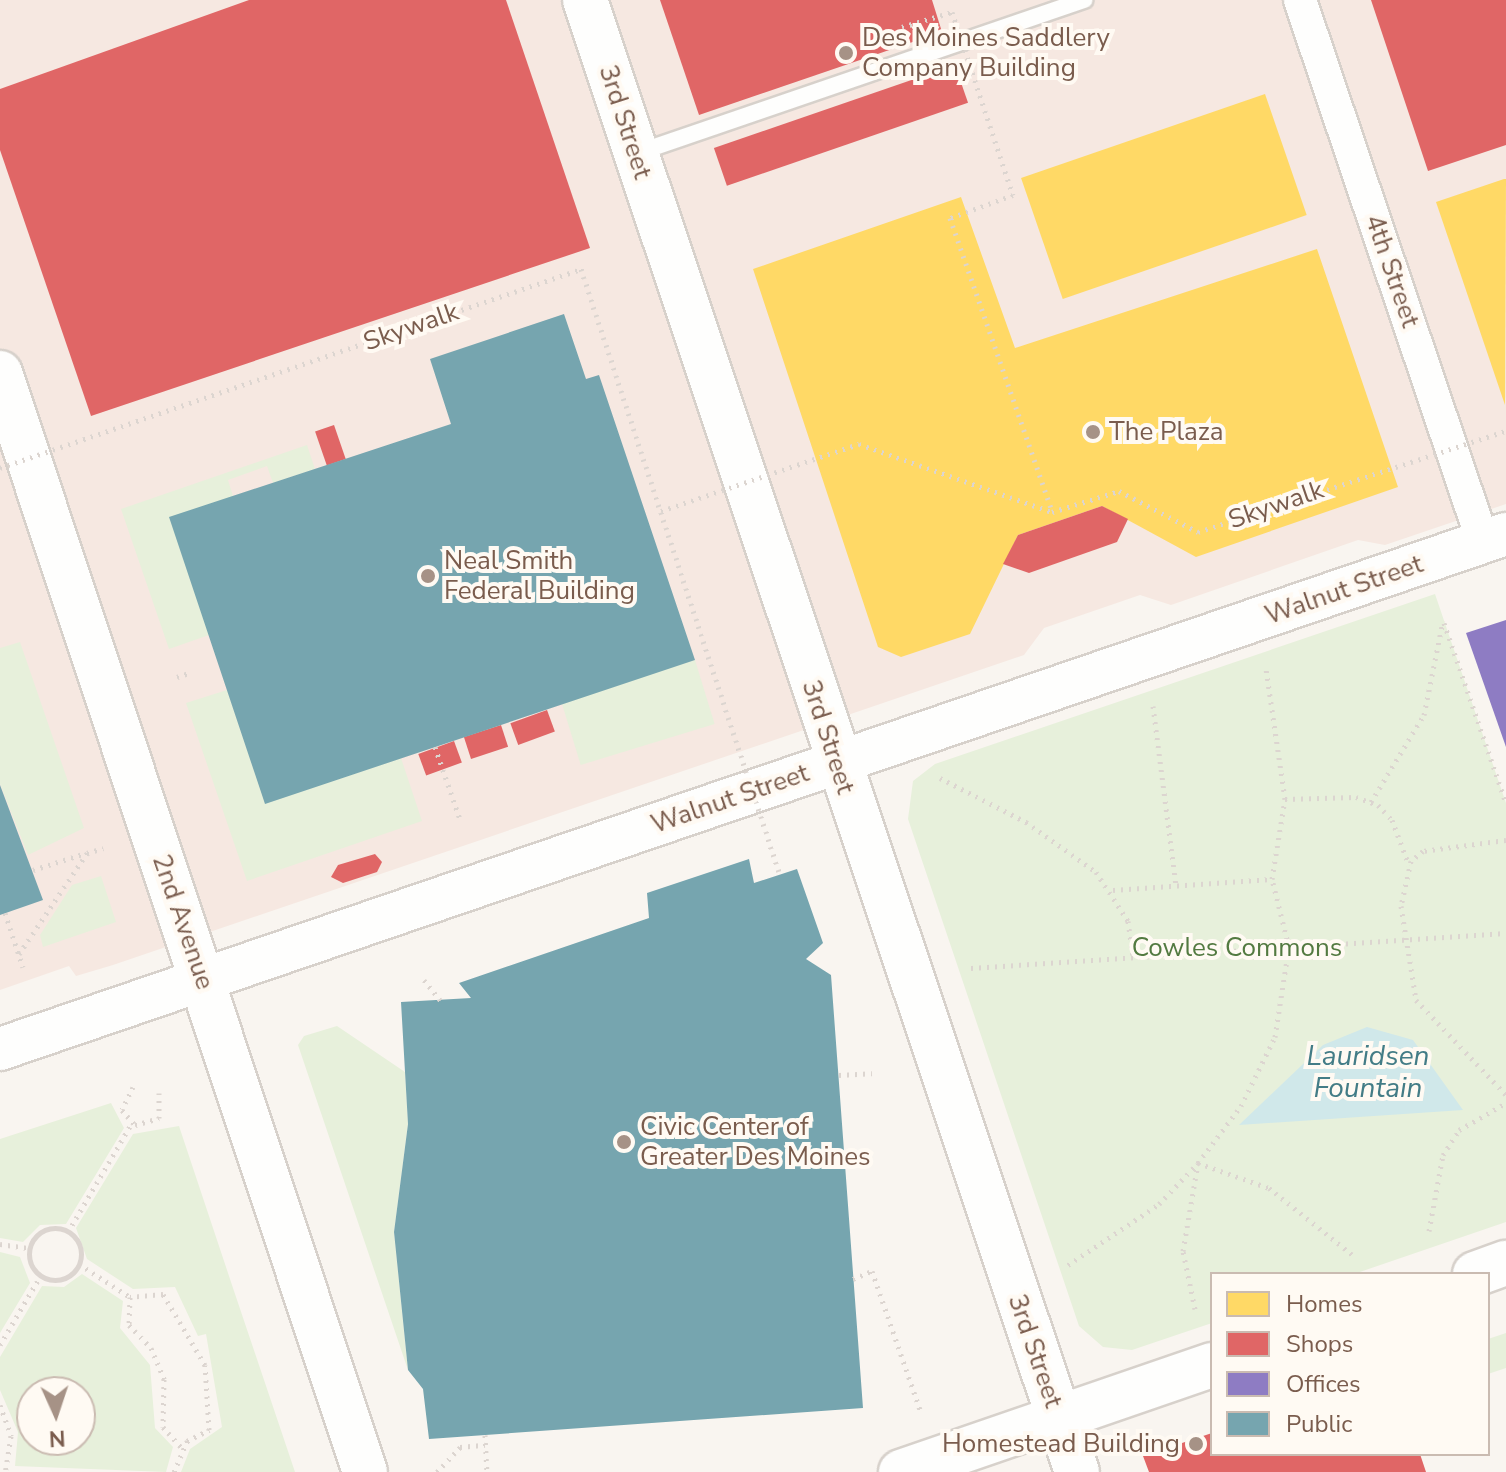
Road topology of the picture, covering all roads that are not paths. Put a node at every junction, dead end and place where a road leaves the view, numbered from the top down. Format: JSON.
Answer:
{"nodes":[{"id":1,"x":585,"y":0,"type":"edge"},
{"id":2,"x":1085,"y":0,"type":"edge"},
{"id":3,"x":1300,"y":0,"type":"edge"},
{"id":4,"x":636,"y":154,"type":"junction"},
{"id":5,"x":0,"y":373,"type":"edge"},
{"id":6,"x":1495,"y":538,"type":"edge"},
{"id":7,"x":836,"y":762,"type":"junction"},
{"id":8,"x":202,"y":980,"type":"junction"},
{"id":9,"x":0,"y":1049,"type":"edge"},
{"id":10,"x":1506,"y":1263,"type":"edge"},
{"id":11,"x":1481,"y":1272,"type":"edge"},
{"id":12,"x":1210,"y":1366,"type":"edge"},
{"id":13,"x":1058,"y":1418,"type":"junction"},
{"id":14,"x":365,"y":1472,"type":"edge"},
{"id":15,"x":901,"y":1472,"type":"edge"},
{"id":16,"x":1077,"y":1472,"type":"edge"}],
"edges":[{"from":1,"to":4,"type":"main road","name":"3rd Street"},
{"from":2,"to":4,"type":"lane"},
{"from":3,"to":6,"type":"street","name":"4th Street"},
{"from":4,"to":7,"type":"main road","name":"3rd Street"},
{"from":5,"to":8,"type":"main road","name":"2nd Avenue"},
{"from":6,"to":7,"type":"street","name":"Walnut Street"},
{"from":7,"to":8,"type":"street","name":"Walnut Street"},
{"from":7,"to":13,"type":"main road","name":"3rd Street"},
{"from":8,"to":9,"type":"street","name":"Walnut Street"},
{"from":8,"to":14,"type":"main road","name":"2nd Avenue"},
{"from":10,"to":11,"type":"main road"},
{"from":12,"to":13,"type":"main road"},
{"from":13,"to":15,"type":"main road"},
{"from":13,"to":16,"type":"main road","name":"3rd Street"}]}
